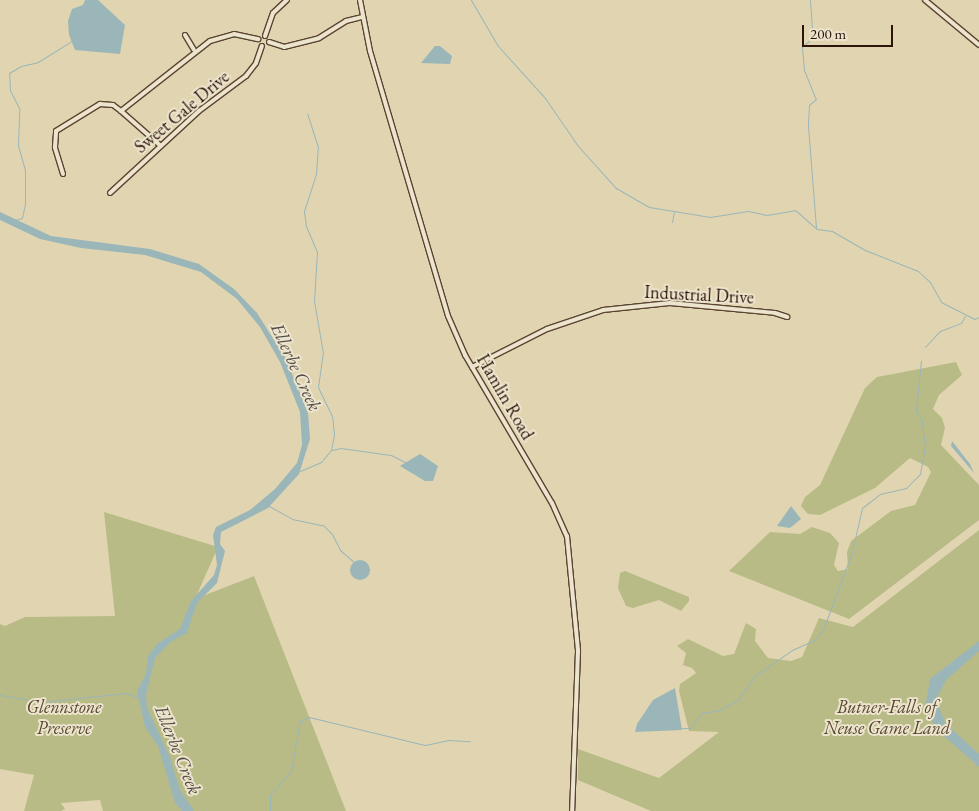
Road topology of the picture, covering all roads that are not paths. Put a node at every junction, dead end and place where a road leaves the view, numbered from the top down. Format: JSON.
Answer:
{"nodes":[{"id":1,"x":287,"y":0,"type":"edge"},
{"id":2,"x":360,"y":0,"type":"edge"},
{"id":3,"x":925,"y":0,"type":"edge"},
{"id":4,"x":933,"y":0,"type":"edge"},
{"id":5,"x":930,"y":5,"type":"junction"},
{"id":6,"x":362,"y":17,"type":"junction"},
{"id":7,"x":185,"y":35,"type":"dead end"},
{"id":8,"x":265,"y":36,"type":"junction"},
{"id":9,"x":258,"y":39,"type":"junction"},
{"id":10,"x":269,"y":42,"type":"junction"},
{"id":11,"x":979,"y":45,"type":"edge"},
{"id":12,"x":262,"y":46,"type":"junction"},
{"id":13,"x":194,"y":50,"type":"junction"},
{"id":14,"x":121,"y":111,"type":"junction"},
{"id":15,"x":161,"y":146,"type":"junction"},
{"id":16,"x":64,"y":174,"type":"dead end"},
{"id":17,"x":110,"y":193,"type":"dead end"},
{"id":18,"x":787,"y":317,"type":"dead end"},
{"id":19,"x":472,"y":367,"type":"junction"},
{"id":20,"x":572,"y":811,"type":"edge"}],
"edges":[{"from":1,"to":8,"type":"street"},
{"from":2,"to":6,"type":"street","name":"Hamlin Road"},
{"from":3,"to":5,"type":"street"},
{"from":4,"to":5,"type":"street"},
{"from":5,"to":11,"type":"street"},
{"from":6,"to":10,"type":"street"},
{"from":6,"to":19,"type":"street","name":"Hamlin Road"},
{"from":7,"to":13,"type":"street"},
{"from":8,"to":9,"type":"street"},
{"from":8,"to":10,"type":"street"},
{"from":9,"to":12,"type":"street"},
{"from":9,"to":13,"type":"street"},
{"from":10,"to":12,"type":"street"},
{"from":12,"to":15,"type":"street","name":"Sweet Gale Drive"},
{"from":13,"to":14,"type":"street"},
{"from":14,"to":15,"type":"street"},
{"from":14,"to":16,"type":"street"},
{"from":15,"to":17,"type":"street","name":"Sweet Gale Drive"},
{"from":18,"to":19,"type":"street","name":"Industrial Drive"},
{"from":19,"to":20,"type":"street","name":"Hamlin Road"}]}
